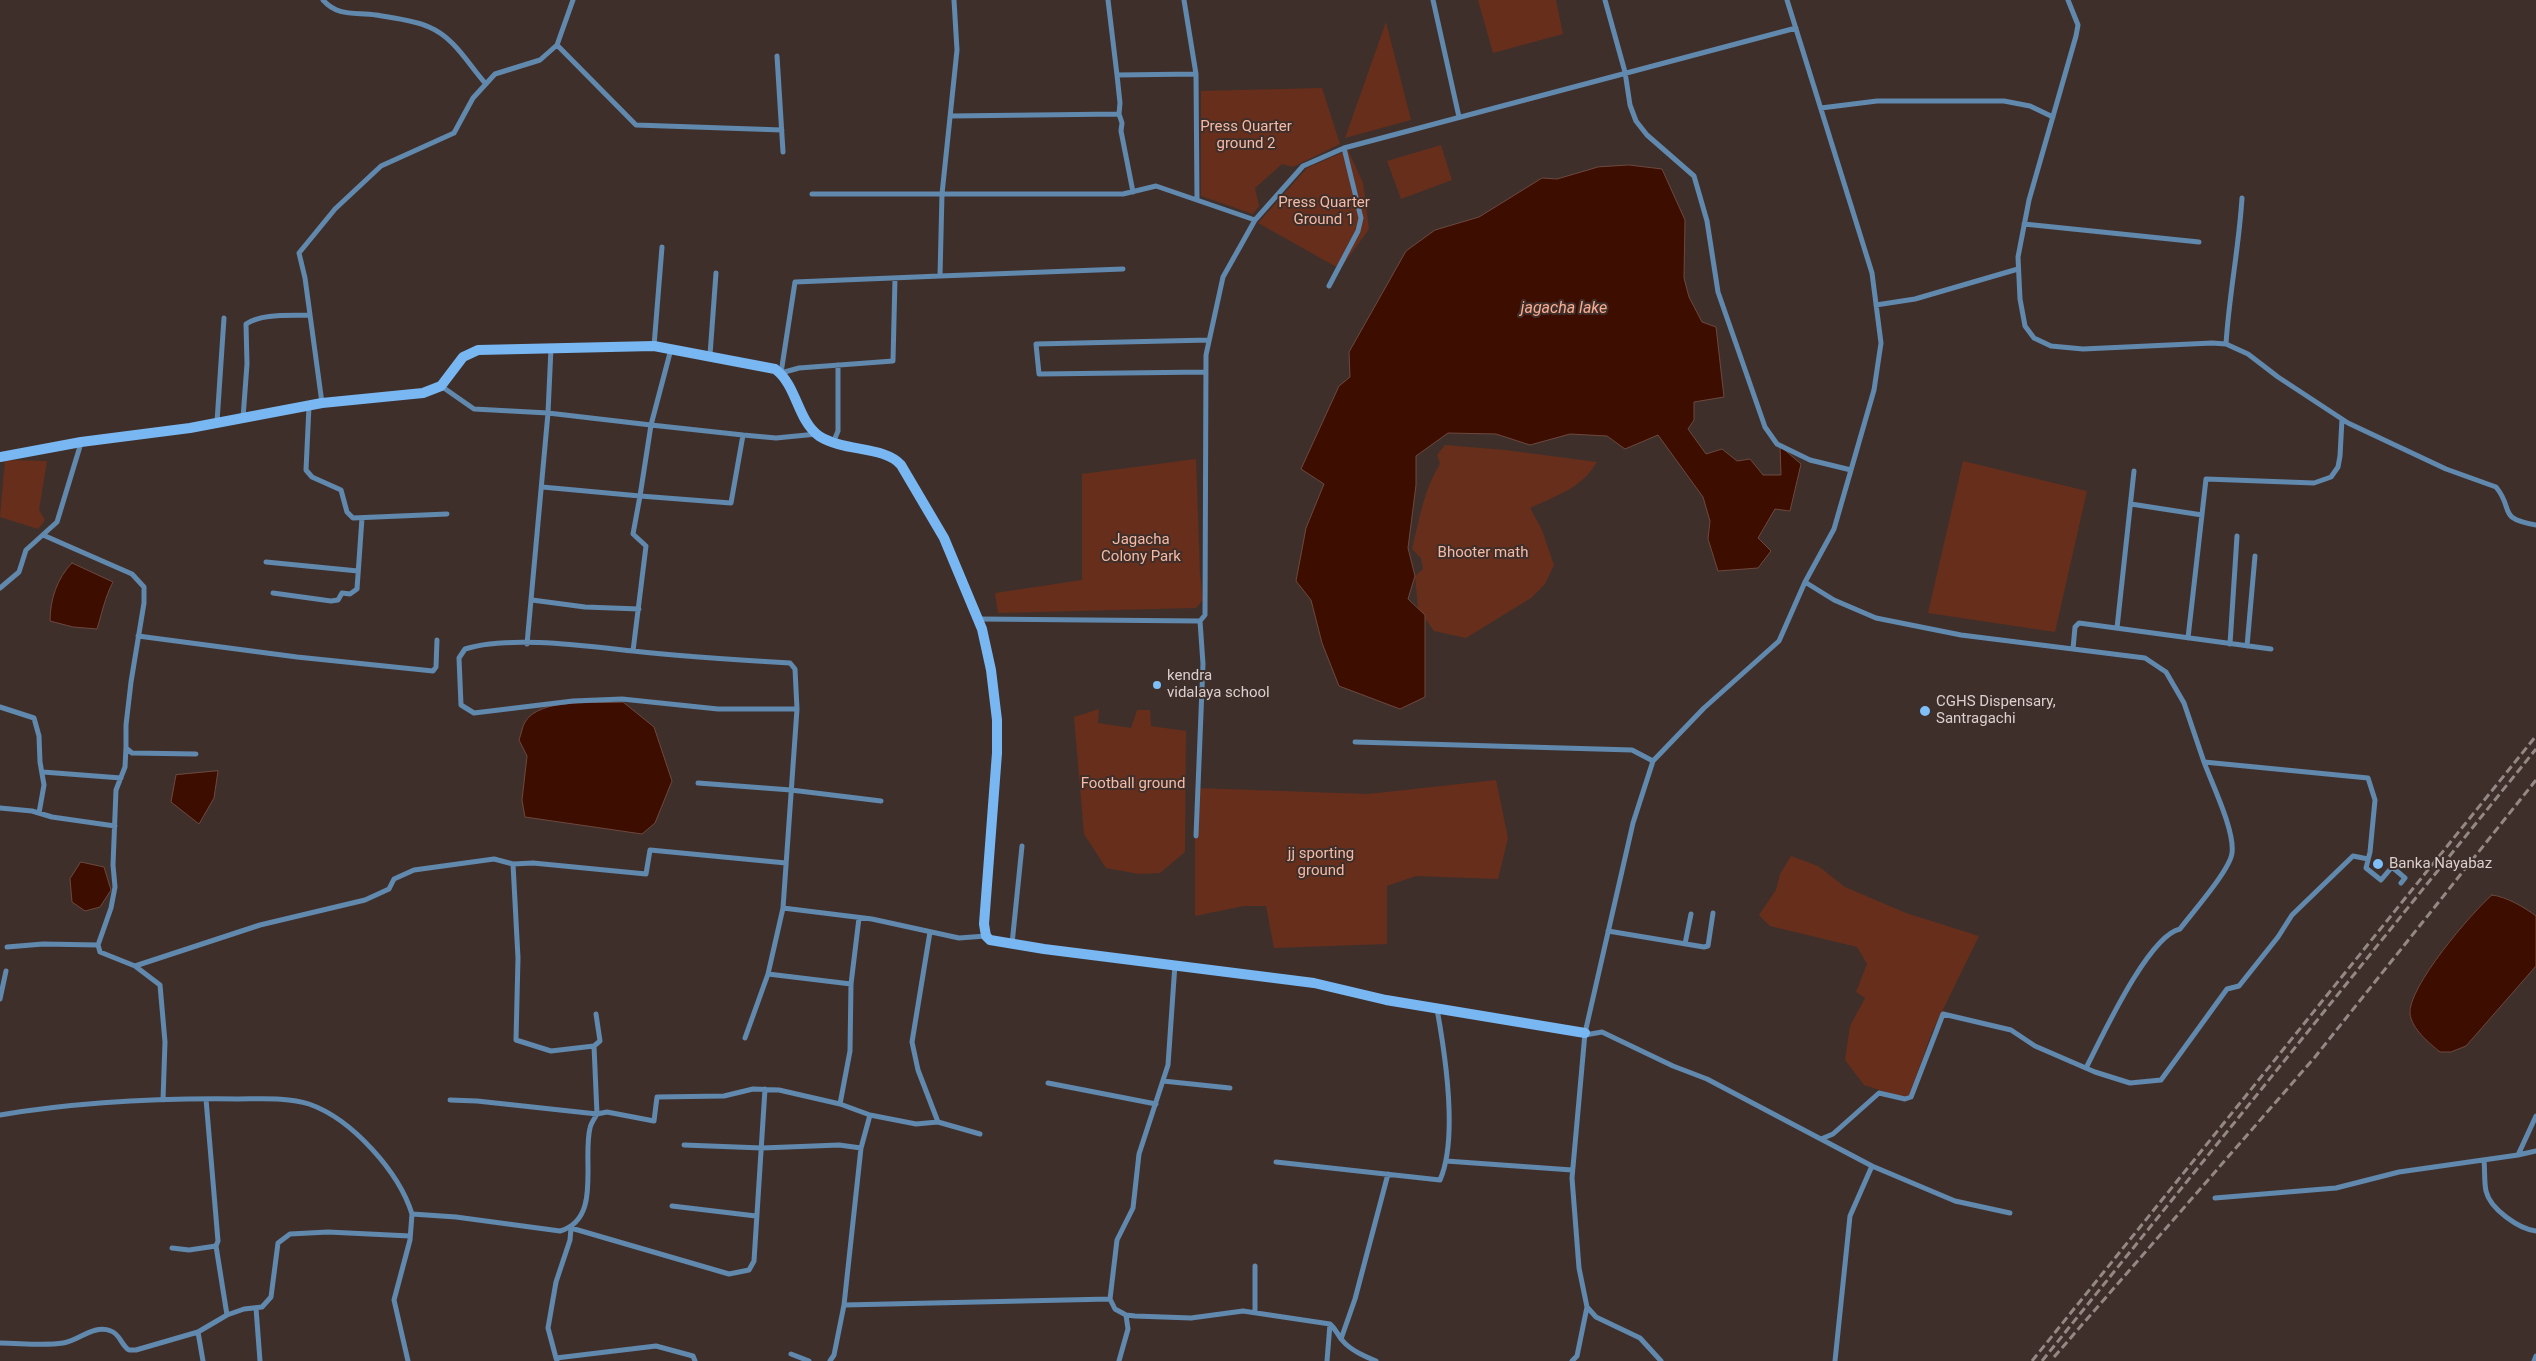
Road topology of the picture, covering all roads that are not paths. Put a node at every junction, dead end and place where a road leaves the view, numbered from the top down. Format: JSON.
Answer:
{"nodes":[{"id":1,"x":323,"y":0,"type":"edge"},
{"id":2,"x":573,"y":0,"type":"edge"},
{"id":3,"x":954,"y":0,"type":"edge"},
{"id":4,"x":1108,"y":0,"type":"edge"},
{"id":5,"x":1184,"y":0,"type":"edge"},
{"id":6,"x":1433,"y":0,"type":"edge"},
{"id":7,"x":1605,"y":0,"type":"edge"},
{"id":8,"x":1787,"y":0,"type":"edge"},
{"id":9,"x":2068,"y":0,"type":"edge"},
{"id":10,"x":1796,"y":28,"type":"junction"},
{"id":11,"x":557,"y":44,"type":"junction"},
{"id":12,"x":777,"y":56,"type":"dead end"},
{"id":13,"x":1626,"y":72,"type":"junction"},
{"id":14,"x":1196,"y":74,"type":"junction"},
{"id":15,"x":1117,"y":75,"type":"junction"},
{"id":16,"x":486,"y":84,"type":"junction"},
{"id":17,"x":1821,"y":108,"type":"junction"},
{"id":18,"x":1119,"y":114,"type":"junction"},
{"id":19,"x":950,"y":116,"type":"junction"},
{"id":20,"x":1459,"y":117,"type":"junction"},
{"id":21,"x":2053,"y":117,"type":"junction"},
{"id":22,"x":782,"y":130,"type":"junction"},
{"id":23,"x":1344,"y":148,"type":"junction"},
{"id":24,"x":783,"y":152,"type":"dead end"},
{"id":25,"x":1133,"y":192,"type":"junction"},
{"id":26,"x":812,"y":194,"type":"dead end"},
{"id":27,"x":942,"y":194,"type":"junction"},
{"id":28,"x":2242,"y":198,"type":"dead end"},
{"id":29,"x":1197,"y":200,"type":"junction"},
{"id":30,"x":1255,"y":220,"type":"junction"},
{"id":31,"x":2024,"y":224,"type":"junction"},
{"id":32,"x":2199,"y":242,"type":"dead end"},
{"id":33,"x":662,"y":247,"type":"dead end"},
{"id":34,"x":1123,"y":269,"type":"dead end"},
{"id":35,"x":2018,"y":269,"type":"junction"},
{"id":36,"x":716,"y":273,"type":"dead end"},
{"id":37,"x":940,"y":276,"type":"junction"},
{"id":38,"x":895,"y":278,"type":"junction"},
{"id":39,"x":1328,"y":286,"type":"dead end"},
{"id":40,"x":1876,"y":305,"type":"junction"},
{"id":41,"x":310,"y":315,"type":"junction"},
{"id":42,"x":224,"y":318,"type":"dead end"},
{"id":43,"x":1209,"y":340,"type":"junction"},
{"id":44,"x":2226,"y":344,"type":"junction"},
{"id":45,"x":654,"y":346,"type":"junction"},
{"id":46,"x":551,"y":347,"type":"junction"},
{"id":47,"x":671,"y":349,"type":"junction"},
{"id":48,"x":710,"y":355,"type":"junction"},
{"id":49,"x":838,"y":365,"type":"junction"},
{"id":50,"x":1206,"y":372,"type":"junction"},
{"id":51,"x":782,"y":374,"type":"junction"},
{"id":52,"x":441,"y":386,"type":"junction"},
{"id":53,"x":322,"y":403,"type":"junction"},
{"id":54,"x":309,"y":405,"type":"junction"},
{"id":55,"x":548,"y":413,"type":"junction"},
{"id":56,"x":243,"y":418,"type":"junction"},
{"id":57,"x":2342,"y":419,"type":"junction"},
{"id":58,"x":217,"y":423,"type":"junction"},
{"id":59,"x":651,"y":425,"type":"junction"},
{"id":60,"x":817,"y":434,"type":"junction"},
{"id":61,"x":743,"y":435,"type":"junction"},
{"id":62,"x":81,"y":442,"type":"junction"},
{"id":63,"x":834,"y":443,"type":"junction"},
{"id":64,"x":0,"y":457,"type":"edge"},
{"id":65,"x":1851,"y":470,"type":"junction"},
{"id":66,"x":2134,"y":471,"type":"dead end"},
{"id":67,"x":542,"y":487,"type":"junction"},
{"id":68,"x":640,"y":496,"type":"junction"},
{"id":69,"x":2131,"y":504,"type":"junction"},
{"id":70,"x":447,"y":514,"type":"dead end"},
{"id":71,"x":2202,"y":515,"type":"junction"},
{"id":72,"x":362,"y":518,"type":"junction"},
{"id":73,"x":2536,"y":526,"type":"edge"},
{"id":74,"x":43,"y":534,"type":"junction"},
{"id":75,"x":2237,"y":536,"type":"dead end"},
{"id":76,"x":2255,"y":556,"type":"dead end"},
{"id":77,"x":266,"y":562,"type":"dead end"},
{"id":78,"x":358,"y":571,"type":"junction"},
{"id":79,"x":1805,"y":582,"type":"junction"},
{"id":80,"x":0,"y":588,"type":"edge"},
{"id":81,"x":272,"y":593,"type":"dead end"},
{"id":82,"x":532,"y":600,"type":"junction"},
{"id":83,"x":638,"y":609,"type":"junction"},
{"id":84,"x":978,"y":619,"type":"junction"},
{"id":85,"x":1200,"y":621,"type":"junction"},
{"id":86,"x":2117,"y":628,"type":"junction"},
{"id":87,"x":138,"y":636,"type":"junction"},
{"id":88,"x":2188,"y":638,"type":"junction"},
{"id":89,"x":437,"y":640,"type":"dead end"},
{"id":90,"x":528,"y":644,"type":"junction"},
{"id":91,"x":2230,"y":644,"type":"junction"},
{"id":92,"x":2247,"y":646,"type":"junction"},
{"id":93,"x":2073,"y":649,"type":"junction"},
{"id":94,"x":2271,"y":650,"type":"dead end"},
{"id":95,"x":632,"y":651,"type":"junction"},
{"id":96,"x":0,"y":707,"type":"edge"},
{"id":97,"x":797,"y":709,"type":"junction"},
{"id":98,"x":1355,"y":742,"type":"dead end"},
{"id":99,"x":126,"y":748,"type":"junction"},
{"id":100,"x":196,"y":754,"type":"dead end"},
{"id":101,"x":1653,"y":761,"type":"junction"},
{"id":102,"x":2204,"y":762,"type":"junction"},
{"id":103,"x":43,"y":772,"type":"junction"},
{"id":104,"x":121,"y":778,"type":"junction"},
{"id":105,"x":698,"y":783,"type":"dead end"},
{"id":106,"x":791,"y":790,"type":"junction"},
{"id":107,"x":881,"y":801,"type":"dead end"},
{"id":108,"x":0,"y":808,"type":"edge"},
{"id":109,"x":39,"y":813,"type":"junction"},
{"id":110,"x":115,"y":826,"type":"junction"},
{"id":111,"x":1196,"y":836,"type":"dead end"},
{"id":112,"x":1022,"y":846,"type":"dead end"},
{"id":113,"x":2368,"y":859,"type":"junction"},
{"id":114,"x":786,"y":863,"type":"junction"},
{"id":115,"x":513,"y":864,"type":"junction"},
{"id":116,"x":2401,"y":883,"type":"dead end"},
{"id":117,"x":783,"y":908,"type":"junction"},
{"id":118,"x":1713,"y":913,"type":"dead end"},
{"id":119,"x":1691,"y":914,"type":"dead end"},
{"id":120,"x":859,"y":918,"type":"junction"},
{"id":121,"x":1608,"y":931,"type":"junction"},
{"id":122,"x":930,"y":932,"type":"junction"},
{"id":123,"x":986,"y":936,"type":"junction"},
{"id":124,"x":1012,"y":944,"type":"junction"},
{"id":125,"x":1685,"y":944,"type":"junction"},
{"id":126,"x":98,"y":945,"type":"junction"},
{"id":127,"x":7,"y":947,"type":"dead end"},
{"id":128,"x":1175,"y":964,"type":"junction"},
{"id":129,"x":135,"y":966,"type":"junction"},
{"id":130,"x":6,"y":971,"type":"dead end"},
{"id":131,"x":768,"y":974,"type":"junction"},
{"id":132,"x":851,"y":984,"type":"junction"},
{"id":133,"x":0,"y":991,"type":"edge"},
{"id":134,"x":0,"y":998,"type":"edge"},
{"id":135,"x":1437,"y":1008,"type":"junction"},
{"id":136,"x":596,"y":1014,"type":"dead end"},
{"id":137,"x":1584,"y":1034,"type":"junction"},
{"id":138,"x":745,"y":1038,"type":"dead end"},
{"id":139,"x":594,"y":1046,"type":"junction"},
{"id":140,"x":2086,"y":1068,"type":"junction"},
{"id":141,"x":1163,"y":1081,"type":"junction"},
{"id":142,"x":1048,"y":1083,"type":"dead end"},
{"id":143,"x":1230,"y":1088,"type":"dead end"},
{"id":144,"x":765,"y":1089,"type":"junction"},
{"id":145,"x":206,"y":1099,"type":"junction"},
{"id":146,"x":163,"y":1100,"type":"junction"},
{"id":147,"x":450,"y":1100,"type":"dead end"},
{"id":148,"x":840,"y":1104,"type":"junction"},
{"id":149,"x":1156,"y":1104,"type":"junction"},
{"id":150,"x":598,"y":1114,"type":"junction"},
{"id":151,"x":0,"y":1115,"type":"edge"},
{"id":152,"x":870,"y":1115,"type":"junction"},
{"id":153,"x":2536,"y":1116,"type":"edge"},
{"id":154,"x":938,"y":1122,"type":"junction"},
{"id":155,"x":980,"y":1134,"type":"dead end"},
{"id":156,"x":1821,"y":1139,"type":"junction"},
{"id":157,"x":684,"y":1145,"type":"dead end"},
{"id":158,"x":762,"y":1148,"type":"junction"},
{"id":159,"x":861,"y":1148,"type":"junction"},
{"id":160,"x":2536,"y":1151,"type":"edge"},
{"id":161,"x":2518,"y":1155,"type":"junction"},
{"id":162,"x":2484,"y":1160,"type":"junction"},
{"id":163,"x":1446,"y":1161,"type":"junction"},
{"id":164,"x":1276,"y":1162,"type":"dead end"},
{"id":165,"x":1872,"y":1166,"type":"junction"},
{"id":166,"x":1572,"y":1170,"type":"junction"},
{"id":167,"x":1388,"y":1174,"type":"junction"},
{"id":168,"x":2215,"y":1198,"type":"dead end"},
{"id":169,"x":672,"y":1206,"type":"dead end"},
{"id":170,"x":2010,"y":1213,"type":"dead end"},
{"id":171,"x":412,"y":1214,"type":"junction"},
{"id":172,"x":756,"y":1216,"type":"junction"},
{"id":173,"x":571,"y":1228,"type":"junction"},
{"id":174,"x":2536,"y":1231,"type":"edge"},
{"id":175,"x":410,"y":1236,"type":"junction"},
{"id":176,"x":216,"y":1246,"type":"junction"},
{"id":177,"x":172,"y":1248,"type":"dead end"},
{"id":178,"x":1255,"y":1266,"type":"dead end"},
{"id":179,"x":1110,"y":1300,"type":"junction"},
{"id":180,"x":844,"y":1304,"type":"junction"},
{"id":181,"x":1587,"y":1307,"type":"junction"},
{"id":182,"x":256,"y":1308,"type":"junction"},
{"id":183,"x":1255,"y":1312,"type":"junction"},
{"id":184,"x":226,"y":1315,"type":"junction"},
{"id":185,"x":1126,"y":1315,"type":"junction"},
{"id":186,"x":1330,"y":1324,"type":"junction"},
{"id":187,"x":198,"y":1332,"type":"junction"},
{"id":188,"x":1341,"y":1339,"type":"junction"},
{"id":189,"x":0,"y":1343,"type":"edge"},
{"id":190,"x":791,"y":1354,"type":"dead end"},
{"id":191,"x":2536,"y":1356,"type":"edge"},
{"id":192,"x":557,"y":1360,"type":"edge"},
{"id":193,"x":203,"y":1361,"type":"edge"},
{"id":194,"x":260,"y":1361,"type":"edge"},
{"id":195,"x":408,"y":1361,"type":"edge"},
{"id":196,"x":695,"y":1361,"type":"edge"},
{"id":197,"x":809,"y":1361,"type":"edge"},
{"id":198,"x":830,"y":1361,"type":"edge"},
{"id":199,"x":1119,"y":1361,"type":"edge"},
{"id":200,"x":1327,"y":1361,"type":"edge"},
{"id":201,"x":1376,"y":1361,"type":"edge"},
{"id":202,"x":1572,"y":1361,"type":"edge"},
{"id":203,"x":1661,"y":1361,"type":"edge"},
{"id":204,"x":1836,"y":1361,"type":"edge"},
{"id":205,"x":2534,"y":1361,"type":"edge"}],
"edges":[{"from":1,"to":16,"type":"street"},
{"from":2,"to":11,"type":"street"},
{"from":3,"to":19,"type":"street"},
{"from":4,"to":15,"type":"street"},
{"from":5,"to":14,"type":"street"},
{"from":6,"to":20,"type":"street"},
{"from":7,"to":13,"type":"street"},
{"from":8,"to":10,"type":"street"},
{"from":9,"to":21,"type":"street"},
{"from":10,"to":13,"type":"street"},
{"from":10,"to":17,"type":"street"},
{"from":11,"to":16,"type":"street"},
{"from":11,"to":22,"type":"street"},
{"from":12,"to":22,"type":"street"},
{"from":13,"to":20,"type":"street"},
{"from":13,"to":65,"type":"street"},
{"from":14,"to":15,"type":"street"},
{"from":14,"to":29,"type":"street"},
{"from":15,"to":18,"type":"street"},
{"from":16,"to":41,"type":"street"},
{"from":17,"to":21,"type":"street"},
{"from":17,"to":40,"type":"street"},
{"from":18,"to":19,"type":"street"},
{"from":18,"to":25,"type":"street"},
{"from":19,"to":27,"type":"street"},
{"from":20,"to":23,"type":"street"},
{"from":21,"to":31,"type":"street"},
{"from":22,"to":24,"type":"street"},
{"from":23,"to":30,"type":"street"},
{"from":23,"to":39,"type":"street"},
{"from":25,"to":27,"type":"street"},
{"from":25,"to":29,"type":"street"},
{"from":26,"to":27,"type":"street"},
{"from":27,"to":37,"type":"street"},
{"from":28,"to":44,"type":"street"},
{"from":29,"to":30,"type":"street"},
{"from":30,"to":43,"type":"street"},
{"from":31,"to":32,"type":"street"},
{"from":31,"to":35,"type":"street"},
{"from":33,"to":45,"type":"street"},
{"from":34,"to":37,"type":"street"},
{"from":35,"to":40,"type":"street"},
{"from":35,"to":44,"type":"street"},
{"from":36,"to":48,"type":"street"},
{"from":37,"to":38,"type":"street"},
{"from":38,"to":49,"type":"street"},
{"from":38,"to":51,"type":"street"},
{"from":40,"to":65,"type":"street"},
{"from":41,"to":53,"type":"street"},
{"from":41,"to":56,"type":"street"},
{"from":42,"to":58,"type":"street"},
{"from":43,"to":50,"type":"street"},
{"from":43,"to":50,"type":"street"},
{"from":44,"to":57,"type":"street"},
{"from":45,"to":46,"type":"main road"},
{"from":45,"to":47,"type":"main road"},
{"from":46,"to":52,"type":"main road"},
{"from":46,"to":55,"type":"street"},
{"from":47,"to":48,"type":"main road"},
{"from":47,"to":59,"type":"street"},
{"from":48,"to":51,"type":"main road"},
{"from":49,"to":51,"type":"street"},
{"from":49,"to":63,"type":"street"},
{"from":50,"to":85,"type":"street"},
{"from":51,"to":60,"type":"main road"},
{"from":52,"to":53,"type":"main road"},
{"from":52,"to":55,"type":"street"},
{"from":53,"to":54,"type":"main road"},
{"from":54,"to":56,"type":"main road"},
{"from":54,"to":72,"type":"street"},
{"from":55,"to":59,"type":"street"},
{"from":55,"to":67,"type":"street"},
{"from":56,"to":58,"type":"main road"},
{"from":57,"to":71,"type":"street"},
{"from":57,"to":73,"type":"street"},
{"from":58,"to":62,"type":"main road"},
{"from":59,"to":61,"type":"street"},
{"from":59,"to":68,"type":"street"},
{"from":60,"to":61,"type":"street"},
{"from":60,"to":63,"type":"main road"},
{"from":61,"to":68,"type":"street"},
{"from":62,"to":64,"type":"main road"},
{"from":62,"to":74,"type":"street"},
{"from":63,"to":84,"type":"main road"},
{"from":65,"to":79,"type":"street"},
{"from":66,"to":69,"type":"street"},
{"from":67,"to":68,"type":"street"},
{"from":67,"to":82,"type":"street"},
{"from":68,"to":83,"type":"street"},
{"from":69,"to":71,"type":"street"},
{"from":69,"to":86,"type":"street"},
{"from":70,"to":72,"type":"street"},
{"from":71,"to":88,"type":"street"},
{"from":72,"to":78,"type":"street"},
{"from":74,"to":80,"type":"street"},
{"from":74,"to":87,"type":"street"},
{"from":75,"to":91,"type":"street"},
{"from":76,"to":92,"type":"street"},
{"from":77,"to":78,"type":"street"},
{"from":78,"to":81,"type":"street"},
{"from":79,"to":93,"type":"street"},
{"from":79,"to":101,"type":"street"},
{"from":82,"to":83,"type":"street"},
{"from":82,"to":90,"type":"street"},
{"from":83,"to":95,"type":"street"},
{"from":84,"to":85,"type":"street"},
{"from":84,"to":123,"type":"main road"},
{"from":85,"to":111,"type":"street"},
{"from":86,"to":88,"type":"street"},
{"from":86,"to":93,"type":"street"},
{"from":87,"to":89,"type":"street"},
{"from":87,"to":99,"type":"street"},
{"from":88,"to":91,"type":"street"},
{"from":90,"to":95,"type":"street"},
{"from":90,"to":97,"type":"street"},
{"from":91,"to":92,"type":"street"},
{"from":92,"to":94,"type":"street"},
{"from":93,"to":102,"type":"street"},
{"from":95,"to":97,"type":"street"},
{"from":96,"to":103,"type":"street"},
{"from":97,"to":106,"type":"street"},
{"from":98,"to":101,"type":"street"},
{"from":99,"to":100,"type":"street"},
{"from":99,"to":104,"type":"street"},
{"from":101,"to":121,"type":"street"},
{"from":102,"to":113,"type":"street"},
{"from":102,"to":140,"type":"street"},
{"from":103,"to":104,"type":"street"},
{"from":103,"to":109,"type":"street"},
{"from":104,"to":110,"type":"street"},
{"from":105,"to":106,"type":"street"},
{"from":106,"to":107,"type":"street"},
{"from":106,"to":114,"type":"street"},
{"from":108,"to":109,"type":"street"},
{"from":109,"to":110,"type":"street"},
{"from":110,"to":126,"type":"street"},
{"from":112,"to":124,"type":"street"},
{"from":113,"to":116,"type":"street"},
{"from":113,"to":140,"type":"street"},
{"from":114,"to":115,"type":"street"},
{"from":114,"to":117,"type":"street"},
{"from":115,"to":129,"type":"street"},
{"from":115,"to":139,"type":"street"},
{"from":117,"to":120,"type":"street"},
{"from":117,"to":131,"type":"street"},
{"from":118,"to":125,"type":"street"},
{"from":119,"to":125,"type":"street"},
{"from":120,"to":122,"type":"street"},
{"from":120,"to":132,"type":"street"},
{"from":121,"to":125,"type":"street"},
{"from":121,"to":137,"type":"street"},
{"from":122,"to":123,"type":"street"},
{"from":122,"to":154,"type":"street"},
{"from":123,"to":124,"type":"main road"},
{"from":124,"to":128,"type":"main road"},
{"from":126,"to":127,"type":"street"},
{"from":126,"to":129,"type":"street"},
{"from":128,"to":135,"type":"main road"},
{"from":128,"to":141,"type":"street"},
{"from":129,"to":146,"type":"street"},
{"from":130,"to":133,"type":"street"},
{"from":131,"to":132,"type":"street"},
{"from":131,"to":138,"type":"street"},
{"from":132,"to":148,"type":"street"},
{"from":133,"to":134,"type":"street"},
{"from":135,"to":137,"type":"main road"},
{"from":135,"to":163,"type":"street"},
{"from":136,"to":139,"type":"street"},
{"from":137,"to":156,"type":"street"},
{"from":137,"to":166,"type":"street"},
{"from":139,"to":150,"type":"street"},
{"from":140,"to":156,"type":"street"},
{"from":141,"to":143,"type":"street"},
{"from":141,"to":149,"type":"street"},
{"from":142,"to":149,"type":"street"},
{"from":144,"to":148,"type":"street"},
{"from":144,"to":150,"type":"street"},
{"from":144,"to":158,"type":"street"},
{"from":145,"to":146,"type":"street"},
{"from":145,"to":171,"type":"street"},
{"from":145,"to":176,"type":"street"},
{"from":146,"to":151,"type":"street"},
{"from":147,"to":150,"type":"street"},
{"from":148,"to":152,"type":"street"},
{"from":149,"to":179,"type":"street"},
{"from":150,"to":173,"type":"street"},
{"from":152,"to":154,"type":"street"},
{"from":152,"to":159,"type":"street"},
{"from":153,"to":161,"type":"street"},
{"from":154,"to":155,"type":"street"},
{"from":156,"to":165,"type":"street"},
{"from":157,"to":158,"type":"street"},
{"from":158,"to":159,"type":"street"},
{"from":158,"to":172,"type":"street"},
{"from":159,"to":180,"type":"street"},
{"from":160,"to":161,"type":"street"},
{"from":161,"to":162,"type":"street"},
{"from":162,"to":168,"type":"street"},
{"from":162,"to":174,"type":"street"},
{"from":163,"to":166,"type":"street"},
{"from":163,"to":167,"type":"street"},
{"from":164,"to":167,"type":"street"},
{"from":165,"to":170,"type":"street"},
{"from":165,"to":204,"type":"street"},
{"from":166,"to":181,"type":"street"},
{"from":167,"to":188,"type":"street"},
{"from":169,"to":172,"type":"street"},
{"from":171,"to":173,"type":"street"},
{"from":171,"to":175,"type":"street"},
{"from":172,"to":173,"type":"street"},
{"from":173,"to":192,"type":"street"},
{"from":175,"to":182,"type":"street"},
{"from":175,"to":195,"type":"street"},
{"from":176,"to":177,"type":"street"},
{"from":176,"to":184,"type":"street"},
{"from":178,"to":183,"type":"street"},
{"from":179,"to":180,"type":"street"},
{"from":179,"to":185,"type":"street"},
{"from":180,"to":198,"type":"street"},
{"from":181,"to":202,"type":"street"},
{"from":181,"to":203,"type":"street"},
{"from":182,"to":184,"type":"street"},
{"from":182,"to":194,"type":"street"},
{"from":183,"to":185,"type":"street"},
{"from":183,"to":186,"type":"street"},
{"from":184,"to":187,"type":"street"},
{"from":185,"to":199,"type":"street"},
{"from":186,"to":188,"type":"street"},
{"from":186,"to":200,"type":"street"},
{"from":187,"to":189,"type":"street"},
{"from":187,"to":193,"type":"street"},
{"from":188,"to":201,"type":"street"},
{"from":190,"to":197,"type":"street"},
{"from":191,"to":205,"type":"street"},
{"from":192,"to":196,"type":"street"}]}
